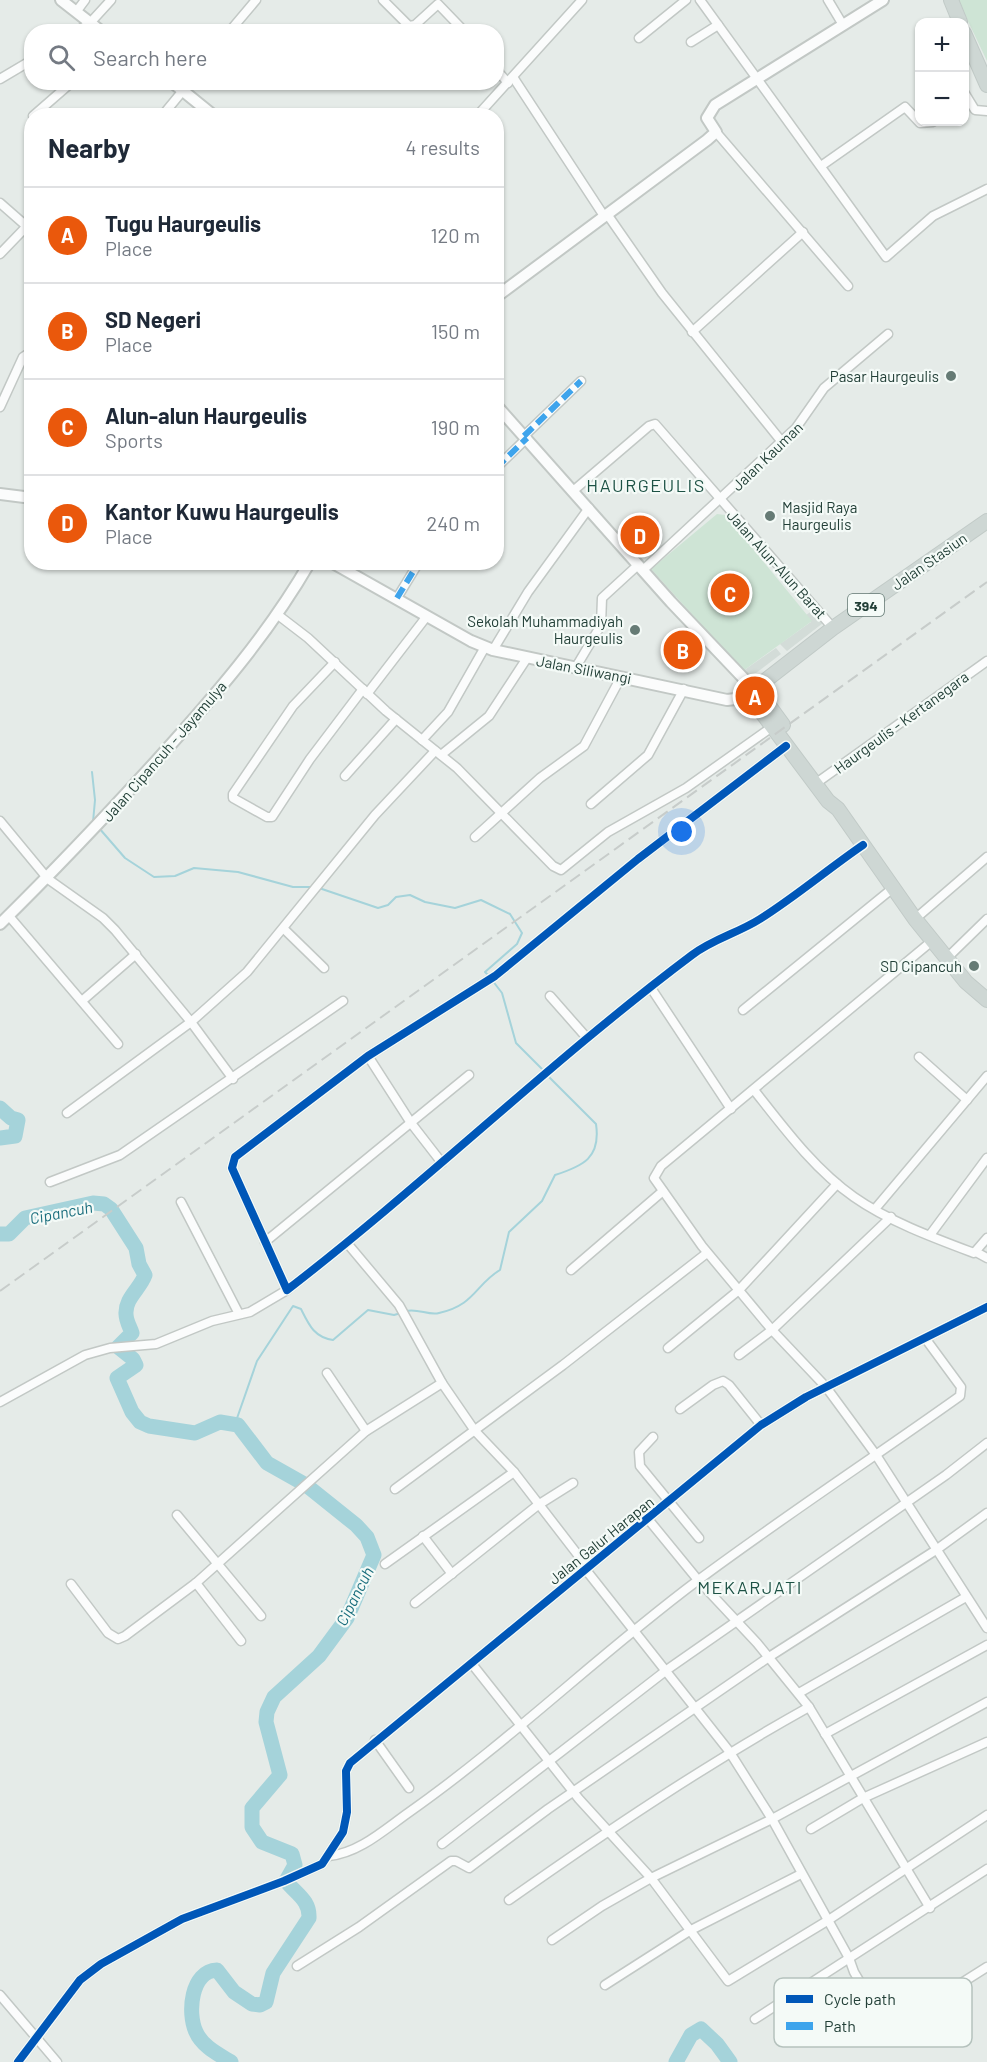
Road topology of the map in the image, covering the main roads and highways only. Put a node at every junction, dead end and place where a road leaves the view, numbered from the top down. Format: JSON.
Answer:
{"nodes":[{"id":1,"x":951,"y":0,"type":"edge"},
{"id":2,"x":958,"y":18,"type":"edge"},
{"id":3,"x":969,"y":44,"type":"edge"},
{"id":4,"x":987,"y":85,"type":"edge"},
{"id":5,"x":987,"y":521,"type":"edge"},
{"id":6,"x":749,"y":687,"type":"junction"},
{"id":7,"x":818,"y":781,"type":"junction"},
{"id":8,"x":987,"y":1000,"type":"edge"}],
"edges":[{"from":1,"to":2,"type":"main road"},
{"from":3,"to":4,"type":"main road"},
{"from":5,"to":6,"type":"main road","name":"Jalan Stasiun","number":"394"},
{"from":6,"to":7,"type":"main road"},
{"from":6,"to":7,"type":"main road"},
{"from":7,"to":8,"type":"main road"}]}
